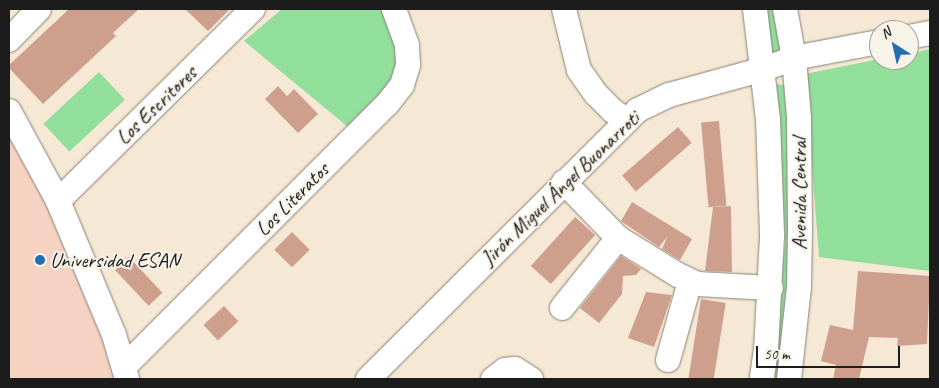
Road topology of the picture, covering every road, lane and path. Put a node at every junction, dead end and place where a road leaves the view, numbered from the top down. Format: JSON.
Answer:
{"nodes":[{"id":1,"x":39,"y":9,"type":"edge"},
{"id":2,"x":253,"y":9,"type":"edge"},
{"id":3,"x":394,"y":9,"type":"edge"},
{"id":4,"x":564,"y":9,"type":"edge"},
{"id":5,"x":755,"y":9,"type":"edge"},
{"id":6,"x":785,"y":9,"type":"edge"},
{"id":7,"x":9,"y":40,"type":"edge"},
{"id":8,"x":869,"y":44,"type":"edge"},
{"id":9,"x":794,"y":58,"type":"junction"},
{"id":10,"x":764,"y":69,"type":"junction"},
{"id":11,"x":9,"y":111,"type":"edge"},
{"id":12,"x":627,"y":120,"type":"junction"},
{"id":13,"x":564,"y":182,"type":"junction"},
{"id":14,"x":58,"y":201,"type":"junction"},
{"id":15,"x":618,"y":238,"type":"junction"},
{"id":16,"x":690,"y":281,"type":"junction"},
{"id":17,"x":771,"y":288,"type":"junction"},
{"id":18,"x":562,"y":308,"type":"dead end"},
{"id":19,"x":668,"y":360,"type":"dead end"},
{"id":20,"x":125,"y":373,"type":"edge"},
{"id":21,"x":368,"y":379,"type":"edge"},
{"id":22,"x":493,"y":379,"type":"edge"},
{"id":23,"x":531,"y":379,"type":"edge"},
{"id":24,"x":762,"y":379,"type":"edge"},
{"id":25,"x":789,"y":379,"type":"edge"}],
"edges":[{"from":1,"to":7,"type":"street"},
{"from":2,"to":14,"type":"street","name":"Los Escritores"},
{"from":3,"to":20,"type":"street","name":"Los Literatos"},
{"from":4,"to":12,"type":"street"},
{"from":5,"to":10,"type":"street","name":"Avenida Central"},
{"from":6,"to":9,"type":"street","name":"Avenida Central"},
{"from":8,"to":9,"type":"street","name":"Jirón Miguel Ángel Buonarroti"},
{"from":9,"to":10,"type":"street","name":"Jirón Miguel Ángel Buonarroti"},
{"from":9,"to":25,"type":"street","name":"Avenida Central"},
{"from":10,"to":12,"type":"street","name":"Jirón Miguel Ángel Buonarroti"},
{"from":10,"to":17,"type":"street","name":"Avenida Central"},
{"from":11,"to":14,"type":"street"},
{"from":12,"to":13,"type":"street","name":"Jirón Miguel Ángel Buonarroti"},
{"from":13,"to":15,"type":"street"},
{"from":13,"to":21,"type":"street","name":"Jirón Miguel Ángel Buonarroti"},
{"from":14,"to":20,"type":"street"},
{"from":15,"to":16,"type":"street"},
{"from":15,"to":18,"type":"street"},
{"from":16,"to":17,"type":"street"},
{"from":16,"to":19,"type":"street"},
{"from":17,"to":24,"type":"street","name":"Avenida Central"},
{"from":22,"to":23,"type":"street"}]}
